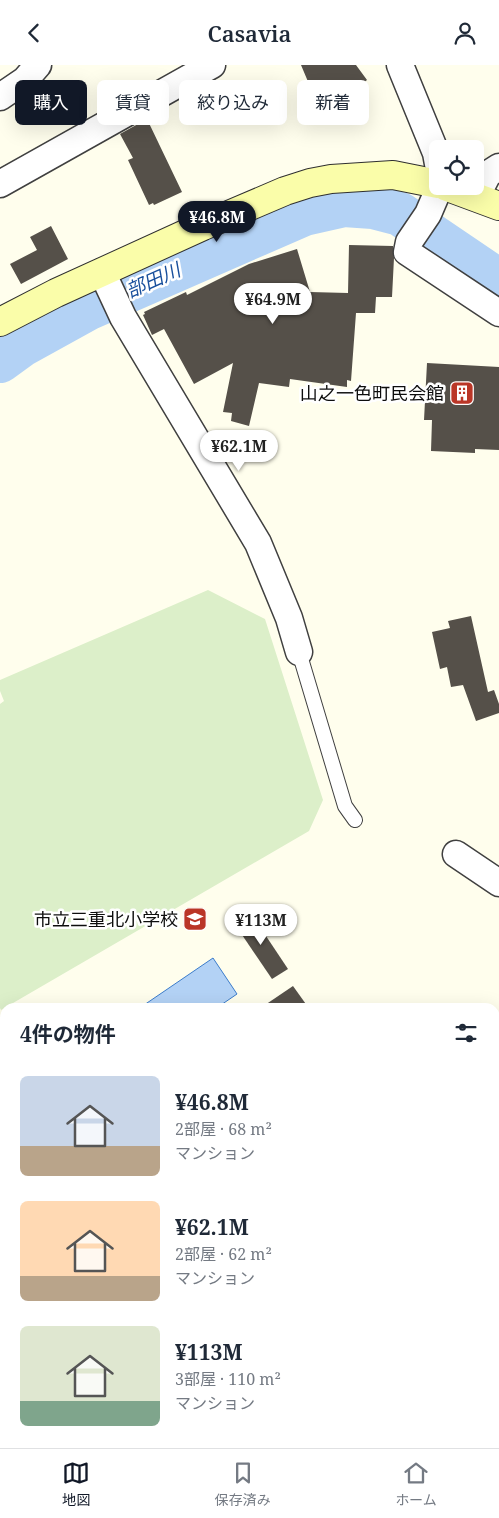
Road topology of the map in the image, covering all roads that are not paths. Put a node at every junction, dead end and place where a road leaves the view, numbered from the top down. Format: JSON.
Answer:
{"nodes":[{"id":1,"x":38,"y":65,"type":"edge"},
{"id":2,"x":212,"y":65,"type":"edge"},
{"id":3,"x":400,"y":65,"type":"edge"},
{"id":4,"x":0,"y":97,"type":"edge"},
{"id":5,"x":431,"y":140,"type":"edge"},
{"id":6,"x":499,"y":167,"type":"edge"},
{"id":7,"x":429,"y":183,"type":"edge"},
{"id":8,"x":0,"y":184,"type":"edge"},
{"id":9,"x":435,"y":195,"type":"edge"},
{"id":10,"x":469,"y":195,"type":"edge"},
{"id":11,"x":488,"y":202,"type":"edge"},
{"id":12,"x":105,"y":278,"type":"junction"},
{"id":13,"x":499,"y":313,"type":"edge"},
{"id":14,"x":0,"y":322,"type":"edge"},
{"id":15,"x":299,"y":652,"type":"joint"},
{"id":16,"x":355,"y":820,"type":"dead end"},
{"id":17,"x":456,"y":854,"type":"dead end"},
{"id":18,"x":499,"y":883,"type":"edge"}],
"edges":[{"from":1,"to":4,"type":"street"},
{"from":2,"to":8,"type":"street"},
{"from":3,"to":5,"type":"street"},
{"from":6,"to":11,"type":"street"},
{"from":7,"to":12,"type":"street"},
{"from":9,"to":13,"type":"street"},
{"from":10,"to":11,"type":"street"},
{"from":12,"to":14,"type":"street"},
{"from":12,"to":15,"type":"street"},
{"from":15,"to":16,"type":"lane"},
{"from":17,"to":18,"type":"street"}]}
